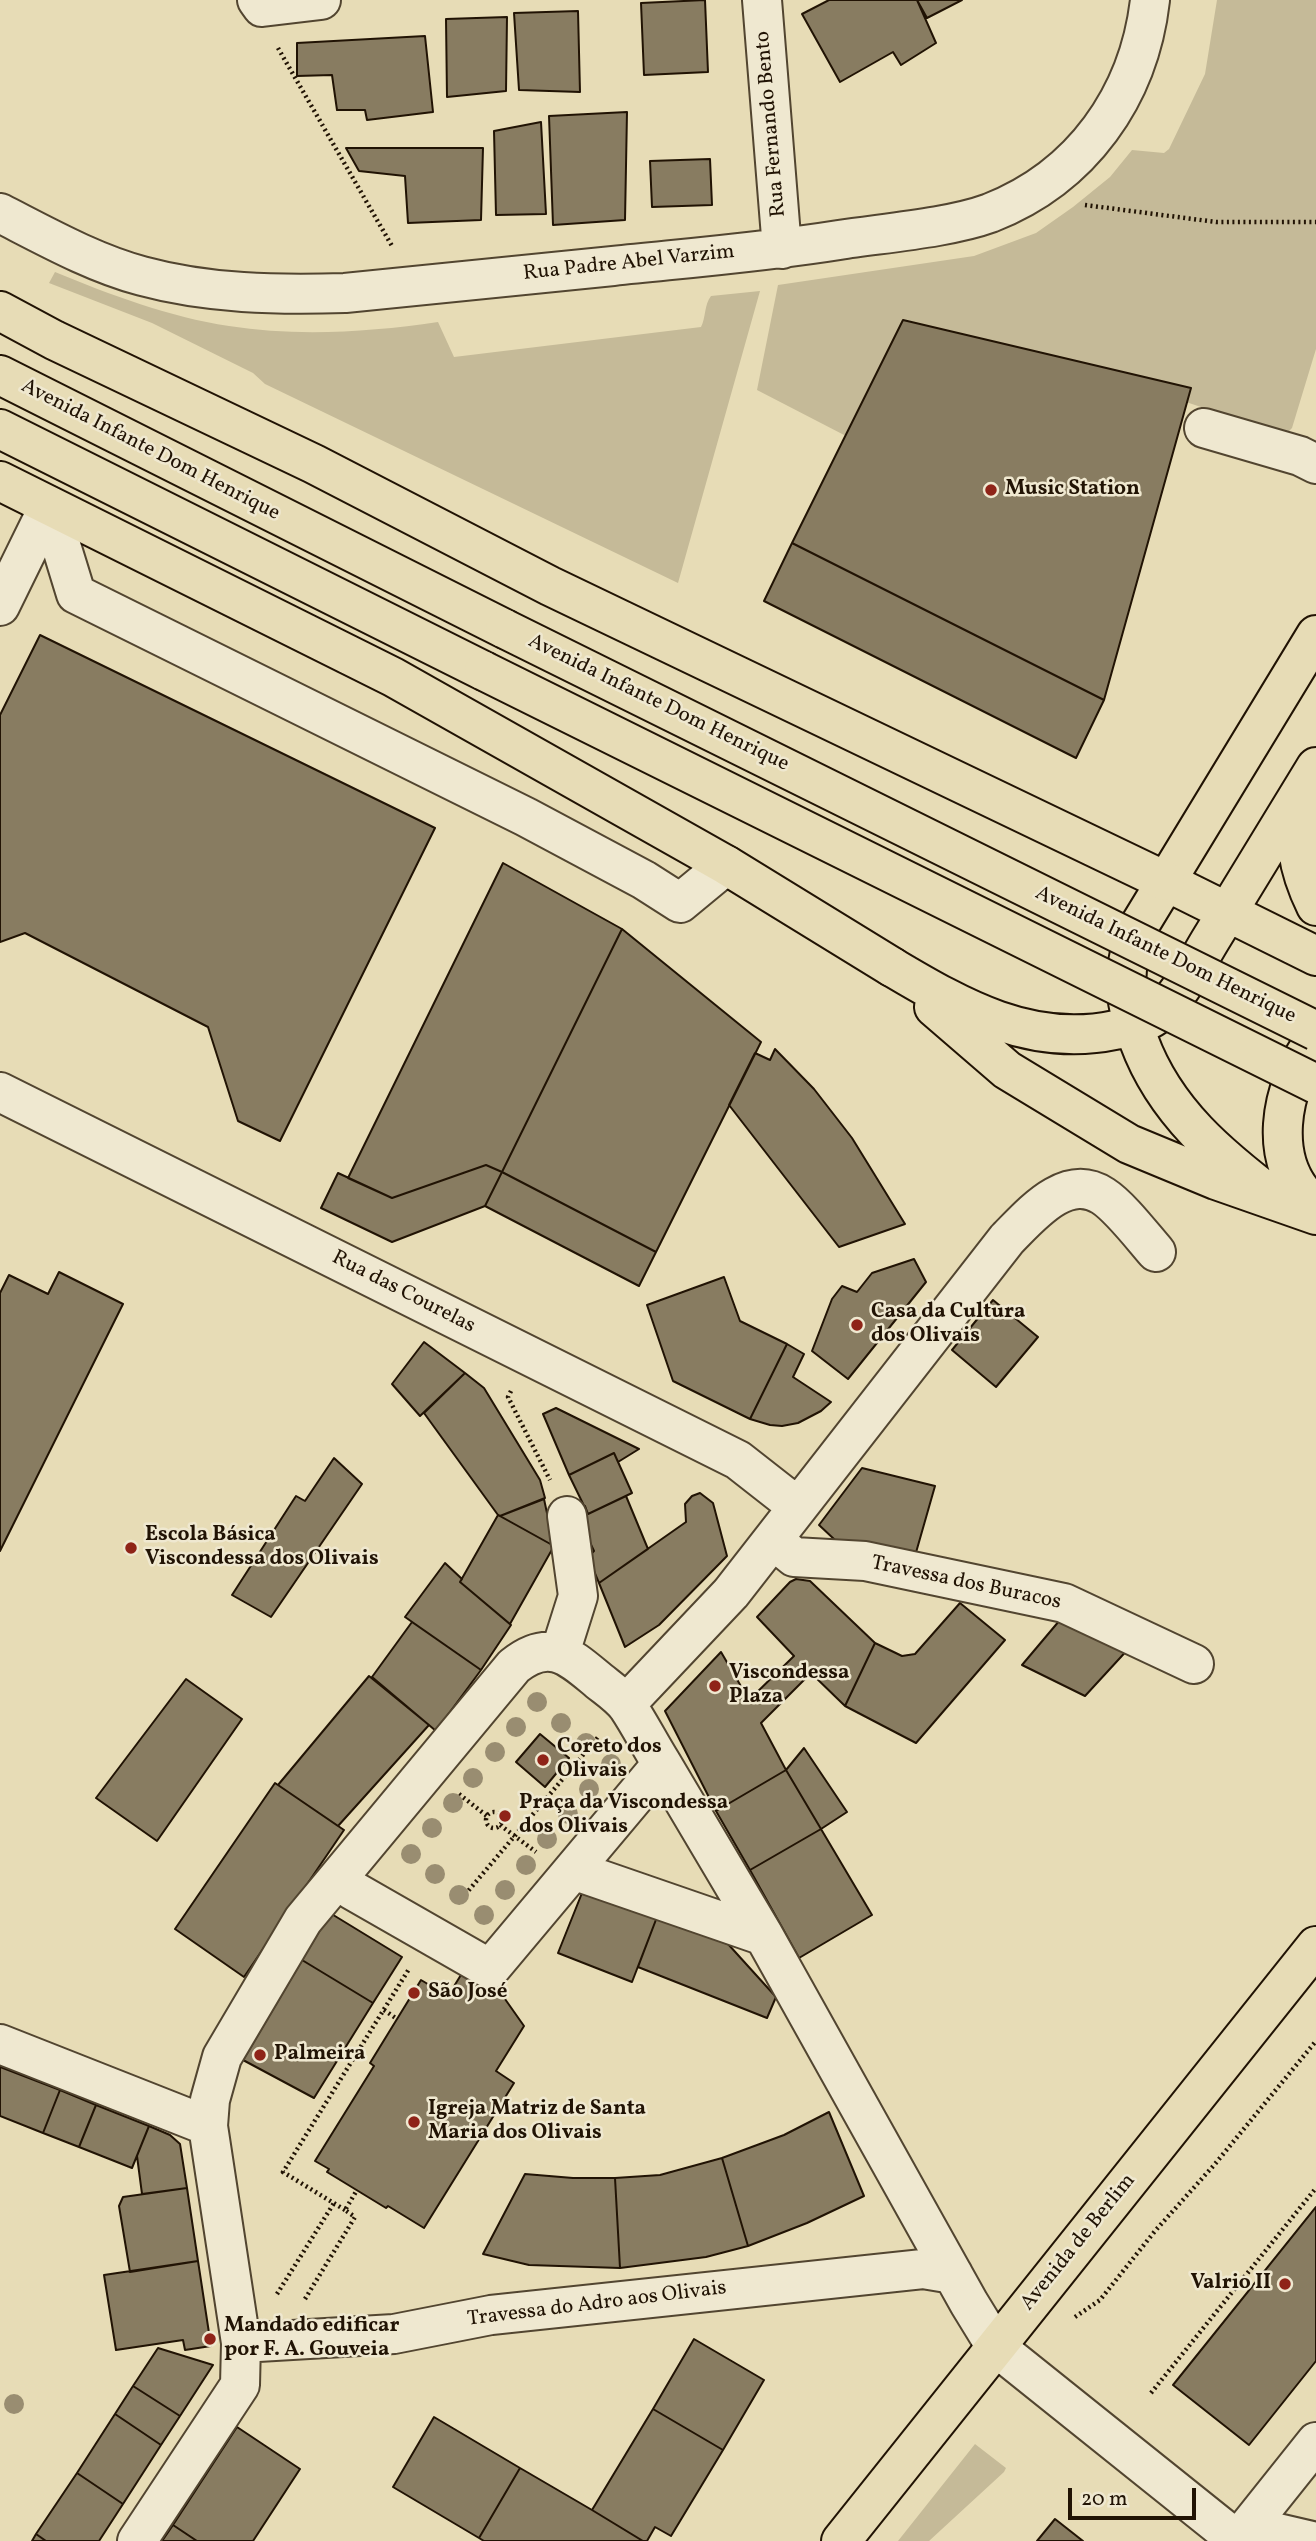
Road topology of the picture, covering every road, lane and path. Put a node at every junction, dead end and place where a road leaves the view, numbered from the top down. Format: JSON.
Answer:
{"nodes":[{"id":1,"x":321,"y":0,"type":"edge"},
{"id":2,"x":762,"y":0,"type":"edge"},
{"id":3,"x":1150,"y":0,"type":"edge"},
{"id":4,"x":259,"y":3,"type":"edge"},
{"id":5,"x":276,"y":45,"type":"dead end"},
{"id":6,"x":1021,"y":197,"type":"junction"},
{"id":7,"x":0,"y":213,"type":"edge"},
{"id":8,"x":1316,"y":222,"type":"edge"},
{"id":9,"x":393,"y":248,"type":"dead end"},
{"id":10,"x":782,"y":249,"type":"junction"},
{"id":11,"x":0,"y":311,"type":"edge"},
{"id":12,"x":0,"y":375,"type":"edge"},
{"id":13,"x":1204,"y":428,"type":"dead end"},
{"id":14,"x":0,"y":429,"type":"edge"},
{"id":15,"x":1316,"y":464,"type":"edge"},
{"id":16,"x":0,"y":481,"type":"edge"},
{"id":17,"x":49,"y":506,"type":"junction"},
{"id":18,"x":0,"y":606,"type":"edge"},
{"id":19,"x":1316,"y":635,"type":"edge"},
{"id":20,"x":1316,"y":768,"type":"edge"},
{"id":21,"x":726,"y":865,"type":"junction"},
{"id":22,"x":1165,"y":881,"type":"junction"},
{"id":23,"x":1316,"y":906,"type":"edge"},
{"id":24,"x":1227,"y":913,"type":"junction"},
{"id":25,"x":1316,"y":957,"type":"edge"},
{"id":26,"x":892,"y":967,"type":"junction"},
{"id":27,"x":1133,"y":1026,"type":"junction"},
{"id":28,"x":1316,"y":1031,"type":"edge"},
{"id":29,"x":1316,"y":1038,"type":"edge"},
{"id":30,"x":1316,"y":1084,"type":"edge"},
{"id":31,"x":0,"y":1092,"type":"edge"},
{"id":32,"x":1278,"y":1201,"type":"junction"},
{"id":33,"x":1316,"y":1206,"type":"edge"},
{"id":34,"x":1316,"y":1215,"type":"edge"},
{"id":35,"x":1156,"y":1252,"type":"dead end"},
{"id":36,"x":529,"y":1356,"type":"junction"},
{"id":37,"x":798,"y":1507,"type":"junction"},
{"id":38,"x":567,"y":1516,"type":"joint"},
{"id":39,"x":773,"y":1540,"type":"junction"},
{"id":40,"x":559,"y":1653,"type":"junction"},
{"id":41,"x":1194,"y":1664,"type":"dead end"},
{"id":42,"x":626,"y":1704,"type":"junction"},
{"id":43,"x":662,"y":1764,"type":"junction"},
{"id":44,"x":480,"y":1810,"type":"dead end"},
{"id":45,"x":487,"y":1816,"type":"junction"},
{"id":46,"x":500,"y":1825,"type":"junction"},
{"id":47,"x":510,"y":1832,"type":"dead end"},
{"id":48,"x":573,"y":1870,"type":"junction"},
{"id":49,"x":338,"y":1878,"type":"junction"},
{"id":50,"x":431,"y":1935,"type":"junction"},
{"id":51,"x":764,"y":1936,"type":"junction"},
{"id":52,"x":1316,"y":1946,"type":"edge"},
{"id":53,"x":384,"y":2011,"type":"junction"},
{"id":54,"x":397,"y":2019,"type":"dead end"},
{"id":55,"x":1316,"y":2041,"type":"edge"},
{"id":56,"x":0,"y":2044,"type":"edge"},
{"id":57,"x":208,"y":2126,"type":"junction"},
{"id":58,"x":1316,"y":2188,"type":"edge"},
{"id":59,"x":356,"y":2190,"type":"dead end"},
{"id":60,"x":334,"y":2203,"type":"junction"},
{"id":61,"x":345,"y":2210,"type":"junction"},
{"id":62,"x":953,"y":2274,"type":"junction"},
{"id":63,"x":304,"y":2300,"type":"dead end"},
{"id":64,"x":1068,"y":2322,"type":"dead end"},
{"id":65,"x":252,"y":2342,"type":"junction"},
{"id":66,"x":996,"y":2347,"type":"junction"},
{"id":67,"x":1151,"y":2393,"type":"dead end"},
{"id":68,"x":1316,"y":2442,"type":"edge"},
{"id":69,"x":137,"y":2541,"type":"edge"},
{"id":70,"x":841,"y":2541,"type":"edge"},
{"id":71,"x":1237,"y":2541,"type":"edge"},
{"id":72,"x":1312,"y":2541,"type":"edge"}],
"edges":[{"from":1,"to":4,"type":"street"},
{"from":2,"to":10,"type":"street","name":"Rua Fernando Bento"},
{"from":3,"to":6,"type":"street","name":"Rua Padre Abel Varzim"},
{"from":5,"to":9,"type":"path"},
{"from":6,"to":8,"type":"path"},
{"from":6,"to":10,"type":"street","name":"Rua Padre Abel Varzim"},
{"from":7,"to":10,"type":"street","name":"Rua Padre Abel Varzim"},
{"from":11,"to":22,"type":"main road"},
{"from":12,"to":28,"type":"main road","name":"Avenida Infante Dom Henrique","bridge":true},
{"from":13,"to":15,"type":"street"},
{"from":14,"to":30,"type":"main road","bridge":true},
{"from":16,"to":17,"type":"main road"},
{"from":17,"to":18,"type":"street"},
{"from":17,"to":21,"type":"main road"},
{"from":17,"to":21,"type":"street"},
{"from":19,"to":22,"type":"main road"},
{"from":20,"to":23,"type":"main road"},
{"from":20,"to":24,"type":"main road"},
{"from":21,"to":26,"type":"main road"},
{"from":22,"to":24,"type":"main road"},
{"from":22,"to":27,"type":"main road"},
{"from":24,"to":25,"type":"main road"},
{"from":24,"to":27,"type":"main road"},
{"from":26,"to":27,"type":"main road"},
{"from":26,"to":32,"type":"main road"},
{"from":27,"to":32,"type":"main road"},
{"from":29,"to":33,"type":"main road"},
{"from":31,"to":36,"type":"street","name":"Rua das Courelas"},
{"from":32,"to":34,"type":"main road"},
{"from":35,"to":37,"type":"street"},
{"from":36,"to":37,"type":"street","name":"Rua das Courelas"},
{"from":36,"to":38,"type":"path"},
{"from":37,"to":39,"type":"street"},
{"from":38,"to":40,"type":"street"},
{"from":39,"to":41,"type":"street","name":"Travessa dos Buracos"},
{"from":39,"to":42,"type":"street"},
{"from":40,"to":42,"type":"street"},
{"from":40,"to":49,"type":"street"},
{"from":42,"to":43,"type":"street"},
{"from":42,"to":50,"type":"path"},
{"from":43,"to":48,"type":"street"},
{"from":43,"to":51,"type":"street"},
{"from":44,"to":45,"type":"path"},
{"from":45,"to":46,"type":"path"},
{"from":45,"to":46,"type":"path"},
{"from":46,"to":47,"type":"path"},
{"from":48,"to":50,"type":"street"},
{"from":48,"to":51,"type":"street"},
{"from":49,"to":50,"type":"street"},
{"from":49,"to":57,"type":"street"},
{"from":50,"to":53,"type":"path"},
{"from":51,"to":62,"type":"street"},
{"from":52,"to":66,"type":"main road","name":"Avenida de Berlim"},
{"from":53,"to":54,"type":"path"},
{"from":53,"to":60,"type":"path"},
{"from":55,"to":64,"type":"path"},
{"from":56,"to":57,"type":"street"},
{"from":57,"to":65,"type":"street"},
{"from":58,"to":67,"type":"path"},
{"from":59,"to":61,"type":"path"},
{"from":60,"to":61,"type":"path"},
{"from":60,"to":65,"type":"path"},
{"from":61,"to":63,"type":"path"},
{"from":62,"to":65,"type":"street","name":"Travessa do Adro aos Olivais"},
{"from":62,"to":66,"type":"street"},
{"from":65,"to":69,"type":"street"},
{"from":66,"to":70,"type":"main road","name":"Avenida de Berlim"},
{"from":66,"to":71,"type":"street"},
{"from":68,"to":71,"type":"street"},
{"from":71,"to":72,"type":"street"}]}
